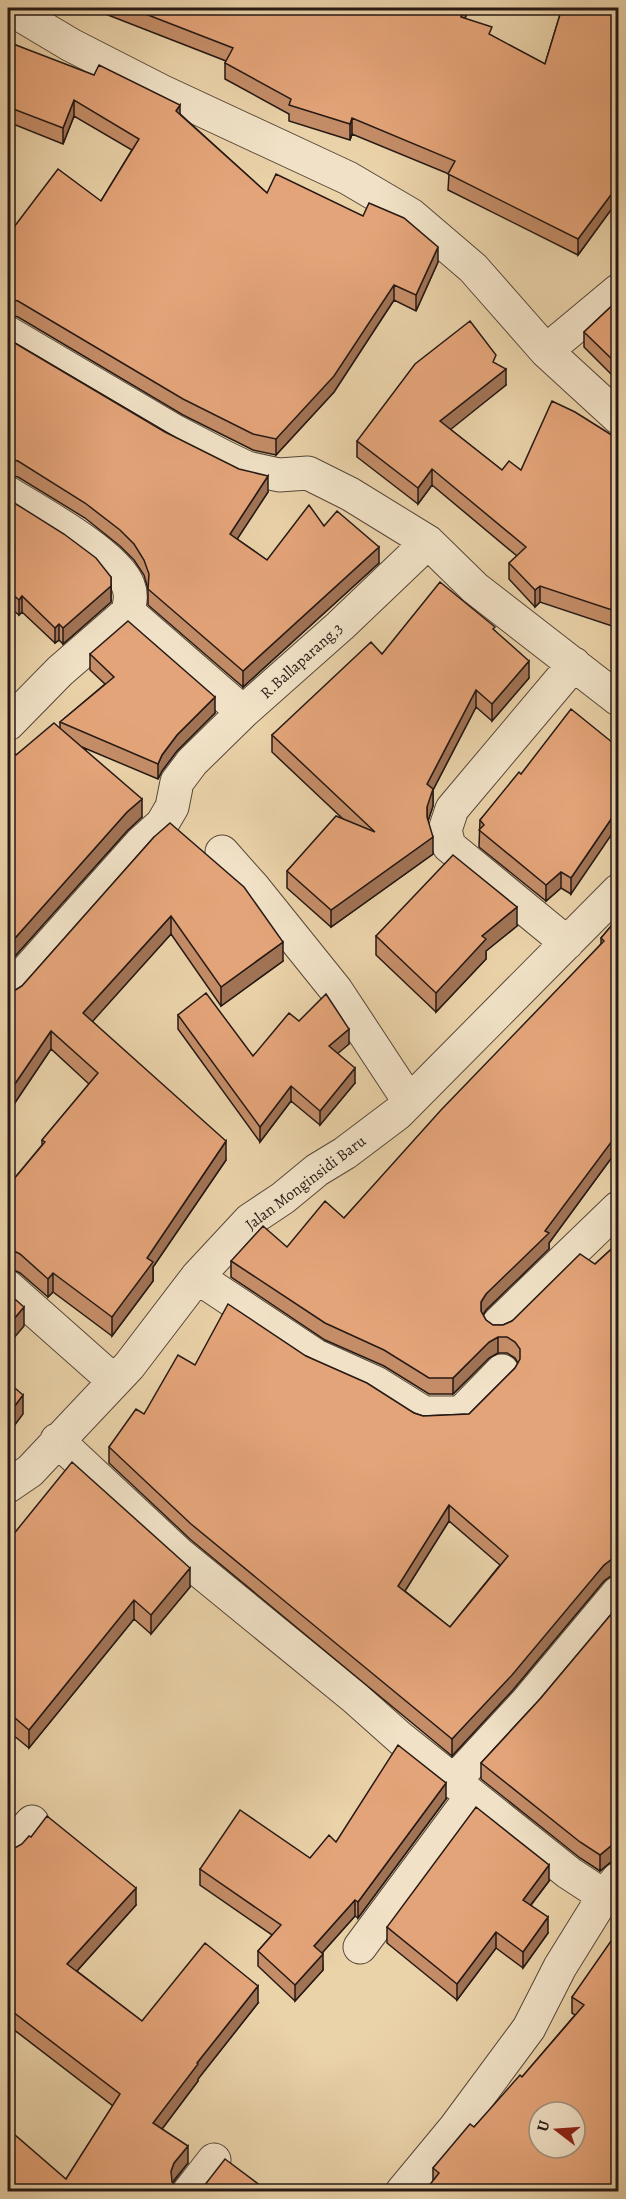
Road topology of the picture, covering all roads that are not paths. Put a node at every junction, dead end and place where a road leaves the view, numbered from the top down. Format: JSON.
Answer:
{"nodes":[{"id":1,"x":9,"y":8,"type":"edge"},
{"id":2,"x":618,"y":291,"type":"edge"},
{"id":3,"x":8,"y":333,"type":"edge"},
{"id":4,"x":546,"y":351,"type":"junction"},
{"id":5,"x":618,"y":417,"type":"edge"},
{"id":6,"x":8,"y":493,"type":"edge"},
{"id":7,"x":428,"y":543,"type":"junction"},
{"id":8,"x":128,"y":612,"type":"junction"},
{"id":9,"x":574,"y":664,"type":"junction"},
{"id":10,"x":618,"y":699,"type":"edge"},
{"id":11,"x":243,"y":712,"type":"junction"},
{"id":12,"x":8,"y":724,"type":"edge"},
{"id":13,"x":222,"y":852,"type":"dead end"},
{"id":14,"x":618,"y":891,"type":"edge"},
{"id":15,"x":567,"y":943,"type":"junction"},
{"id":16,"x":8,"y":992,"type":"edge"},
{"id":17,"x":410,"y":1101,"type":"junction"},
{"id":18,"x":618,"y":1208,"type":"edge"},
{"id":19,"x":197,"y":1277,"type":"junction"},
{"id":20,"x":8,"y":1287,"type":"edge"},
{"id":21,"x":499,"y":1323,"type":"edge"},
{"id":22,"x":502,"y":1371,"type":"dead end"},
{"id":23,"x":114,"y":1381,"type":"junction"},
{"id":24,"x":57,"y":1440,"type":"junction"},
{"id":25,"x":8,"y":1486,"type":"edge"},
{"id":26,"x":613,"y":1613,"type":"edge"},
{"id":27,"x":462,"y":1789,"type":"junction"},
{"id":28,"x":32,"y":1822,"type":"dead end"},
{"id":29,"x":8,"y":1849,"type":"edge"},
{"id":30,"x":611,"y":1888,"type":"edge"},
{"id":31,"x":360,"y":1947,"type":"dead end"},
{"id":32,"x":214,"y":2160,"type":"dead end"},
{"id":33,"x":189,"y":2192,"type":"edge"},
{"id":34,"x":402,"y":2192,"type":"edge"}],
"edges":[{"from":1,"to":4,"type":"street"},
{"from":2,"to":4,"type":"street"},
{"from":3,"to":7,"type":"street"},
{"from":4,"to":5,"type":"street"},
{"from":6,"to":8,"type":"street"},
{"from":7,"to":9,"type":"street"},
{"from":7,"to":11,"type":"street","name":"R.Ballaparang,3"},
{"from":8,"to":11,"type":"street"},
{"from":8,"to":12,"type":"street"},
{"from":9,"to":10,"type":"street"},
{"from":9,"to":15,"type":"street"},
{"from":11,"to":16,"type":"street","name":"R.Ballaparang,3"},
{"from":13,"to":17,"type":"street"},
{"from":14,"to":15,"type":"street","name":"Jalan Monginsidi Baru"},
{"from":15,"to":17,"type":"street","name":"Jalan Monginsidi Baru"},
{"from":17,"to":19,"type":"street","name":"Jalan Monginsidi Baru"},
{"from":18,"to":21,"type":"street"},
{"from":19,"to":22,"type":"street"},
{"from":19,"to":23,"type":"street","name":"Jalan Monginsidi Baru"},
{"from":20,"to":23,"type":"street"},
{"from":23,"to":24,"type":"street","name":"Jalan Monginsidi Baru"},
{"from":24,"to":25,"type":"street","name":"Jalan Monginsidi Baru"},
{"from":24,"to":27,"type":"street"},
{"from":26,"to":27,"type":"street"},
{"from":27,"to":30,"type":"street"},
{"from":27,"to":31,"type":"street"},
{"from":28,"to":29,"type":"street"},
{"from":30,"to":34,"type":"street"},
{"from":32,"to":33,"type":"street"}]}
